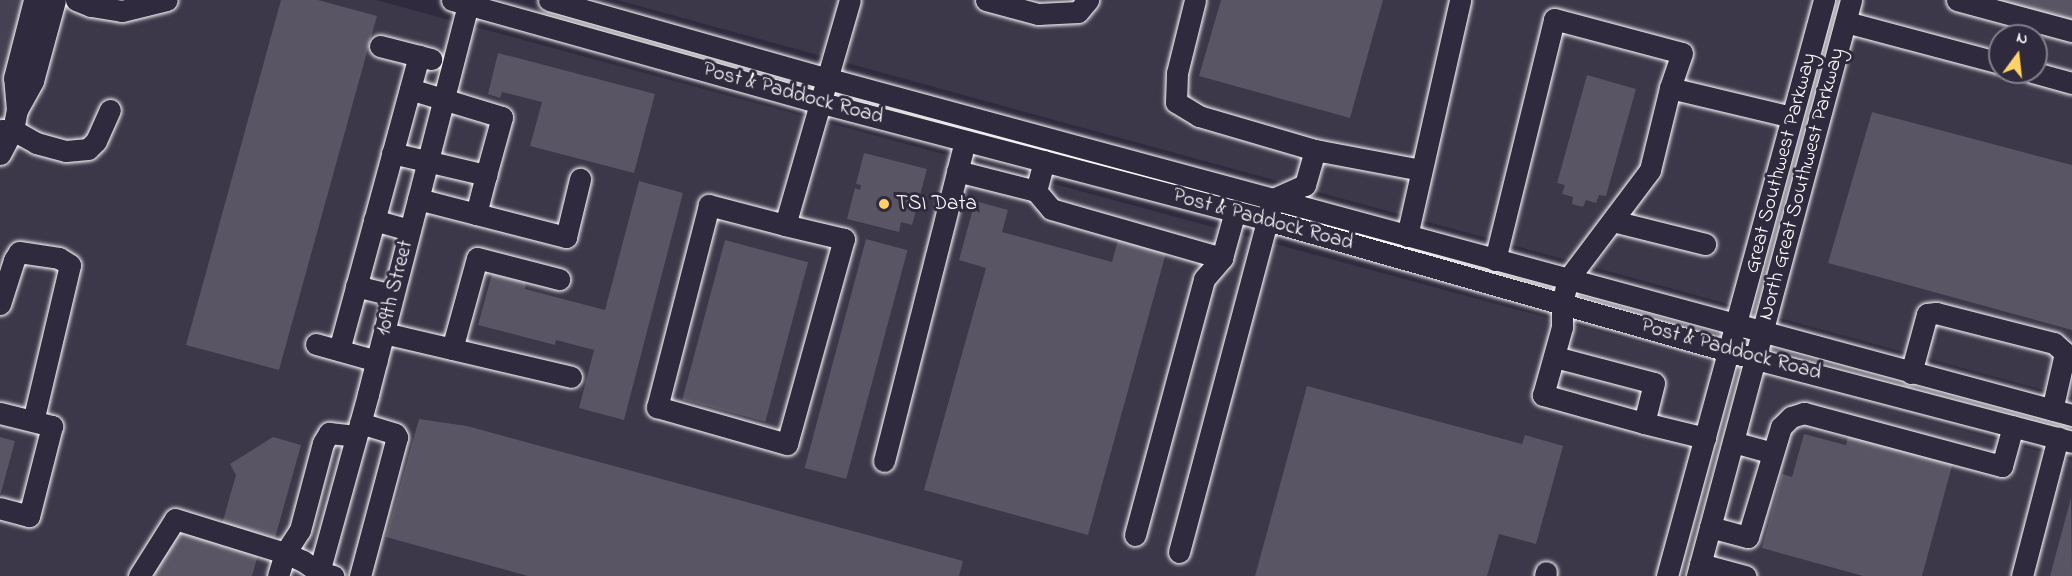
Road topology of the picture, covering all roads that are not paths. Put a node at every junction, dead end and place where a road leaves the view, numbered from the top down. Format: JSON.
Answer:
{"nodes":[{"id":1,"x":34,"y":0,"type":"edge"},
{"id":2,"x":55,"y":0,"type":"edge"},
{"id":3,"x":76,"y":0,"type":"edge"},
{"id":4,"x":167,"y":0,"type":"edge"},
{"id":5,"x":549,"y":0,"type":"edge"},
{"id":6,"x":850,"y":0,"type":"edge"},
{"id":7,"x":986,"y":0,"type":"edge"},
{"id":8,"x":1088,"y":0,"type":"edge"},
{"id":9,"x":1195,"y":0,"type":"edge"},
{"id":10,"x":1460,"y":0,"type":"edge"},
{"id":11,"x":1824,"y":0,"type":"edge"},
{"id":12,"x":1851,"y":0,"type":"edge"},
{"id":13,"x":1957,"y":0,"type":"edge"},
{"id":14,"x":463,"y":1,"type":"edge"},
{"id":15,"x":1846,"y":22,"type":"junction"},
{"id":16,"x":2072,"y":31,"type":"edge"},
{"id":17,"x":380,"y":46,"type":"dead end"},
{"id":18,"x":1988,"y":60,"type":"edge"},
{"id":19,"x":2048,"y":76,"type":"edge"},
{"id":20,"x":829,"y":79,"type":"junction"},
{"id":21,"x":2072,"y":83,"type":"edge"},
{"id":22,"x":1670,"y":88,"type":"junction"},
{"id":23,"x":410,"y":89,"type":"junction"},
{"id":24,"x":443,"y":101,"type":"junction"},
{"id":25,"x":822,"y":103,"type":"junction"},
{"id":26,"x":110,"y":110,"type":"dead end"},
{"id":27,"x":1792,"y":117,"type":"junction"},
{"id":28,"x":10,"y":123,"type":"edge"},
{"id":29,"x":965,"y":141,"type":"junction"},
{"id":30,"x":1315,"y":150,"type":"junction"},
{"id":31,"x":392,"y":153,"type":"junction"},
{"id":32,"x":0,"y":154,"type":"edge"},
{"id":33,"x":428,"y":159,"type":"junction"},
{"id":34,"x":1044,"y":161,"type":"junction"},
{"id":35,"x":1421,"y":170,"type":"junction"},
{"id":36,"x":957,"y":171,"type":"junction"},
{"id":37,"x":486,"y":175,"type":"junction"},
{"id":38,"x":580,"y":179,"type":"dead end"},
{"id":39,"x":1036,"y":191,"type":"junction"},
{"id":40,"x":418,"y":199,"type":"junction"},
{"id":41,"x":1273,"y":199,"type":"junction"},
{"id":42,"x":1235,"y":212,"type":"junction"},
{"id":43,"x":476,"y":214,"type":"junction"},
{"id":44,"x":374,"y":220,"type":"junction"},
{"id":45,"x":1267,"y":220,"type":"junction"},
{"id":46,"x":1613,"y":221,"type":"junction"},
{"id":47,"x":785,"y":225,"type":"junction"},
{"id":48,"x":410,"y":230,"type":"junction"},
{"id":49,"x":1407,"y":236,"type":"junction"},
{"id":50,"x":1705,"y":244,"type":"dead end"},
{"id":51,"x":1222,"y":258,"type":"junction"},
{"id":52,"x":1495,"y":260,"type":"junction"},
{"id":53,"x":559,"y":279,"type":"dead end"},
{"id":54,"x":1568,"y":279,"type":"junction"},
{"id":55,"x":356,"y":286,"type":"junction"},
{"id":56,"x":393,"y":295,"type":"junction"},
{"id":57,"x":1562,"y":303,"type":"junction"},
{"id":58,"x":0,"y":304,"type":"edge"},
{"id":59,"x":1737,"y":325,"type":"junction"},
{"id":60,"x":1763,"y":332,"type":"junction"},
{"id":61,"x":384,"y":333,"type":"junction"},
{"id":62,"x":316,"y":344,"type":"dead end"},
{"id":63,"x":452,"y":349,"type":"junction"},
{"id":64,"x":339,"y":350,"type":"junction"},
{"id":65,"x":1729,"y":351,"type":"junction"},
{"id":66,"x":1555,"y":357,"type":"junction"},
{"id":67,"x":1756,"y":359,"type":"junction"},
{"id":68,"x":377,"y":361,"type":"junction"},
{"id":69,"x":1911,"y":373,"type":"junction"},
{"id":70,"x":571,"y":377,"type":"dead end"},
{"id":71,"x":0,"y":413,"type":"edge"},
{"id":72,"x":2062,"y":413,"type":"edge"},
{"id":73,"x":33,"y":421,"type":"junction"},
{"id":74,"x":1644,"y":423,"type":"junction"},
{"id":75,"x":2013,"y":426,"type":"junction"},
{"id":76,"x":358,"y":430,"type":"junction"},
{"id":77,"x":1706,"y":438,"type":"junction"},
{"id":78,"x":2065,"y":440,"type":"edge"},
{"id":79,"x":1733,"y":442,"type":"junction"},
{"id":80,"x":1773,"y":453,"type":"junction"},
{"id":81,"x":884,"y":461,"type":"dead end"},
{"id":82,"x":0,"y":508,"type":"edge"},
{"id":83,"x":1710,"y":527,"type":"junction"},
{"id":84,"x":1135,"y":536,"type":"dead end"},
{"id":85,"x":1179,"y":552,"type":"dead end"},
{"id":86,"x":285,"y":553,"type":"junction"},
{"id":87,"x":1698,"y":570,"type":"edge"},
{"id":88,"x":323,"y":575,"type":"edge"},
{"id":89,"x":139,"y":576,"type":"edge"},
{"id":90,"x":278,"y":576,"type":"edge"},
{"id":91,"x":360,"y":576,"type":"edge"},
{"id":92,"x":1667,"y":576,"type":"edge"},
{"id":93,"x":1745,"y":576,"type":"edge"},
{"id":94,"x":2022,"y":576,"type":"edge"}],
"edges":[{"from":1,"to":28,"type":"street"},
{"from":2,"to":28,"type":"street"},
{"from":3,"to":4,"type":"street"},
{"from":5,"to":20,"type":"street","name":"Post & Paddock Road"},
{"from":6,"to":20,"type":"street"},
{"from":7,"to":8,"type":"street"},
{"from":9,"to":30,"type":"street"},
{"from":10,"to":35,"type":"street"},
{"from":11,"to":27,"type":"street","name":"Great Southwest Parkway"},
{"from":12,"to":15,"type":"street","name":"North Great Southwest Parkway"},
{"from":13,"to":16,"type":"street"},
{"from":14,"to":24,"type":"street","name":"109th Street"},
{"from":14,"to":25,"type":"street","name":"Post & Paddock Road"},
{"from":15,"to":18,"type":"street"},
{"from":15,"to":60,"type":"street","name":"North Great Southwest Parkway"},
{"from":17,"to":23,"type":"street"},
{"from":19,"to":21,"type":"street"},
{"from":20,"to":25,"type":"street"},
{"from":20,"to":41,"type":"street","name":"Post & Paddock Road"},
{"from":22,"to":27,"type":"street"},
{"from":22,"to":46,"type":"street"},
{"from":22,"to":52,"type":"street"},
{"from":23,"to":24,"type":"street"},
{"from":23,"to":31,"type":"street"},
{"from":24,"to":33,"type":"street","name":"109th Street"},
{"from":24,"to":37,"type":"street"},
{"from":25,"to":29,"type":"street","name":"Post & Paddock Road"},
{"from":25,"to":47,"type":"street"},
{"from":26,"to":28,"type":"street"},
{"from":27,"to":59,"type":"street","name":"Great Southwest Parkway"},
{"from":28,"to":32,"type":"street"},
{"from":29,"to":34,"type":"street","name":"Post & Paddock Road"},
{"from":29,"to":36,"type":"street"},
{"from":30,"to":35,"type":"street"},
{"from":30,"to":41,"type":"street"},
{"from":31,"to":33,"type":"street"},
{"from":31,"to":44,"type":"street"},
{"from":33,"to":37,"type":"street"},
{"from":33,"to":40,"type":"street","name":"109th Street"},
{"from":34,"to":39,"type":"street"},
{"from":34,"to":42,"type":"street","name":"Post & Paddock Road"},
{"from":35,"to":49,"type":"street"},
{"from":36,"to":39,"type":"street"},
{"from":36,"to":81,"type":"street"},
{"from":37,"to":43,"type":"street"},
{"from":38,"to":43,"type":"street"},
{"from":39,"to":51,"type":"street"},
{"from":40,"to":43,"type":"street"},
{"from":40,"to":48,"type":"street","name":"109th Street"},
{"from":41,"to":45,"type":"street"},
{"from":41,"to":49,"type":"street","name":"Post & Paddock Road"},
{"from":42,"to":45,"type":"street","name":"Post & Paddock Road"},
{"from":42,"to":51,"type":"street"},
{"from":44,"to":48,"type":"street"},
{"from":44,"to":55,"type":"street"},
{"from":45,"to":57,"type":"street","name":"Post & Paddock Road"},
{"from":45,"to":85,"type":"street"},
{"from":46,"to":50,"type":"street"},
{"from":46,"to":54,"type":"street"},
{"from":47,"to":47,"type":"street"},
{"from":48,"to":56,"type":"street","name":"109th Street"},
{"from":49,"to":52,"type":"street","name":"Post & Paddock Road"},
{"from":51,"to":84,"type":"street"},
{"from":52,"to":54,"type":"street","name":"Post & Paddock Road"},
{"from":53,"to":63,"type":"street"},
{"from":54,"to":57,"type":"street"},
{"from":54,"to":59,"type":"street","name":"Post & Paddock Road"},
{"from":55,"to":56,"type":"street"},
{"from":55,"to":64,"type":"street"},
{"from":56,"to":61,"type":"street","name":"109th Street"},
{"from":57,"to":65,"type":"street","name":"Post & Paddock Road"},
{"from":57,"to":66,"type":"street"},
{"from":58,"to":73,"type":"street"},
{"from":59,"to":60,"type":"street","name":"Post & Paddock Road"},
{"from":59,"to":65,"type":"street","name":"North Great Southwest Parkway"},
{"from":60,"to":67,"type":"street","name":"North Great Southwest Parkway"},
{"from":60,"to":69,"type":"street","name":"Post & Paddock Road"},
{"from":61,"to":63,"type":"street"},
{"from":61,"to":68,"type":"street","name":"109th Street"},
{"from":62,"to":64,"type":"street"},
{"from":63,"to":70,"type":"street"},
{"from":64,"to":68,"type":"street"},
{"from":65,"to":67,"type":"street","name":"Post & Paddock Road"},
{"from":65,"to":77,"type":"street","name":"North Great Southwest Parkway"},
{"from":66,"to":74,"type":"street"},
{"from":66,"to":74,"type":"street"},
{"from":67,"to":75,"type":"street","name":"Post & Paddock Road"},
{"from":67,"to":79,"type":"street","name":"North Great Southwest Parkway"},
{"from":68,"to":76,"type":"street","name":"109th Street"},
{"from":69,"to":72,"type":"street","name":"Post & Paddock Road"},
{"from":69,"to":72,"type":"street"},
{"from":71,"to":73,"type":"street"},
{"from":73,"to":82,"type":"street"},
{"from":74,"to":77,"type":"street"},
{"from":75,"to":78,"type":"street","name":"Post & Paddock Road"},
{"from":75,"to":80,"type":"street"},
{"from":76,"to":86,"type":"street"},
{"from":76,"to":88,"type":"street","name":"109th Street"},
{"from":76,"to":91,"type":"street"},
{"from":77,"to":92,"type":"street","name":"North Great Southwest Parkway"},
{"from":78,"to":94,"type":"street"},
{"from":79,"to":80,"type":"street"},
{"from":79,"to":83,"type":"street","name":"North Great Southwest Parkway"},
{"from":80,"to":83,"type":"street"},
{"from":83,"to":87,"type":"street","name":"North Great Southwest Parkway"},
{"from":86,"to":88,"type":"street"},
{"from":86,"to":89,"type":"street"},
{"from":86,"to":90,"type":"street"},
{"from":87,"to":93,"type":"street"}]}
